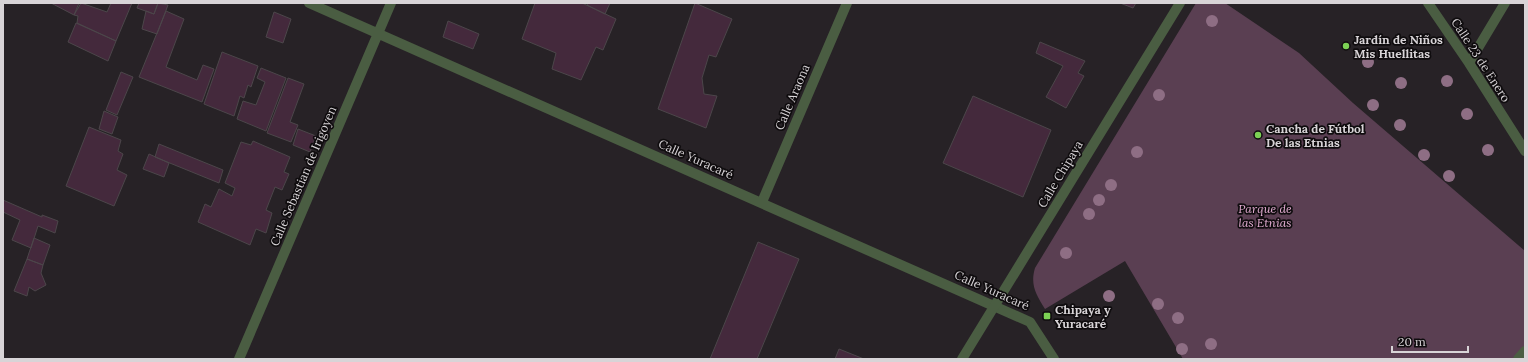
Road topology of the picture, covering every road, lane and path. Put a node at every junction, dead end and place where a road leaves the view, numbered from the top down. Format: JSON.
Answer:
{"nodes":[{"id":1,"x":309,"y":3,"type":"edge"},
{"id":2,"x":391,"y":3,"type":"edge"},
{"id":3,"x":847,"y":3,"type":"edge"},
{"id":4,"x":1180,"y":3,"type":"edge"},
{"id":5,"x":1428,"y":3,"type":"edge"},
{"id":6,"x":1505,"y":3,"type":"edge"},
{"id":7,"x":379,"y":33,"type":"junction"},
{"id":8,"x":1469,"y":63,"type":"junction"},
{"id":9,"x":1525,"y":151,"type":"edge"},
{"id":10,"x":762,"y":202,"type":"junction"},
{"id":11,"x":994,"y":306,"type":"junction"},
{"id":12,"x":1525,"y":351,"type":"edge"},
{"id":13,"x":239,"y":359,"type":"edge"},
{"id":14,"x":962,"y":359,"type":"edge"},
{"id":15,"x":1054,"y":359,"type":"edge"},
{"id":16,"x":1518,"y":359,"type":"edge"}],
"edges":[{"from":1,"to":7,"type":"street","name":"Calle Yuracaré"},
{"from":2,"to":7,"type":"street","name":"Calle Sebastian de Irigoyen"},
{"from":3,"to":10,"type":"street","name":"Calle Araona"},
{"from":4,"to":11,"type":"street","name":"Calle Chipaya"},
{"from":5,"to":8,"type":"street","name":"Calle 23 de Enero"},
{"from":6,"to":8,"type":"street"},
{"from":7,"to":10,"type":"street","name":"Calle Yuracaré"},
{"from":7,"to":13,"type":"street","name":"Calle Sebastian de Irigoyen"},
{"from":8,"to":9,"type":"street","name":"Calle 23 de Enero"},
{"from":10,"to":11,"type":"street","name":"Calle Yuracaré"},
{"from":11,"to":14,"type":"street","name":"Calle Chipaya"},
{"from":11,"to":15,"type":"street","name":"Calle Yuracaré"},
{"from":12,"to":16,"type":"street"}]}
